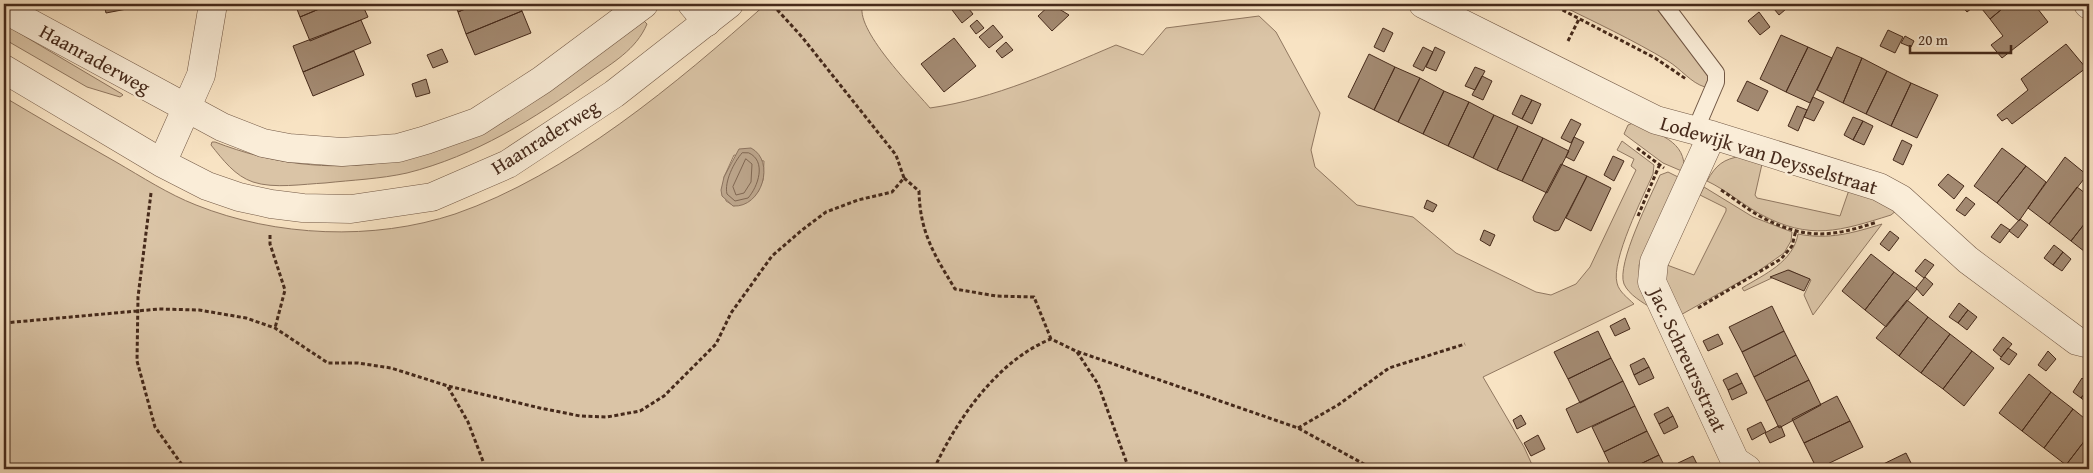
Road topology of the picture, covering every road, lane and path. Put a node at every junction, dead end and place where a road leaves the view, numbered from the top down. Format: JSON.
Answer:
{"nodes":[{"id":1,"x":213,"y":4,"type":"edge"},
{"id":2,"x":644,"y":4,"type":"edge"},
{"id":3,"x":729,"y":4,"type":"edge"},
{"id":4,"x":772,"y":4,"type":"edge"},
{"id":5,"x":1423,"y":4,"type":"edge"},
{"id":6,"x":1552,"y":4,"type":"edge"},
{"id":7,"x":1664,"y":4,"type":"edge"},
{"id":8,"x":4,"y":9,"type":"edge"},
{"id":9,"x":700,"y":13,"type":"edge"},
{"id":10,"x":4,"y":69,"type":"edge"},
{"id":11,"x":1709,"y":97,"type":"junction"},
{"id":12,"x":1618,"y":102,"type":"junction"},
{"id":13,"x":186,"y":109,"type":"junction"},
{"id":14,"x":1703,"y":133,"type":"junction"},
{"id":15,"x":162,"y":163,"type":"junction"},
{"id":16,"x":904,"y":178,"type":"junction"},
{"id":17,"x":1691,"y":180,"type":"junction"},
{"id":18,"x":271,"y":204,"type":"junction"},
{"id":19,"x":1909,"y":206,"type":"junction"},
{"id":20,"x":1796,"y":230,"type":"junction"},
{"id":21,"x":138,"y":311,"type":"junction"},
{"id":22,"x":1667,"y":317,"type":"junction"},
{"id":23,"x":4,"y":323,"type":"edge"},
{"id":24,"x":276,"y":328,"type":"junction"},
{"id":25,"x":1051,"y":339,"type":"junction"},
{"id":26,"x":1465,"y":344,"type":"dead end"},
{"id":27,"x":2089,"y":344,"type":"edge"},
{"id":28,"x":1076,"y":351,"type":"junction"},
{"id":29,"x":448,"y":386,"type":"junction"},
{"id":30,"x":1298,"y":428,"type":"junction"},
{"id":31,"x":180,"y":463,"type":"junction"},
{"id":32,"x":175,"y":469,"type":"edge"},
{"id":33,"x":185,"y":469,"type":"edge"},
{"id":34,"x":486,"y":469,"type":"edge"},
{"id":35,"x":934,"y":469,"type":"edge"},
{"id":36,"x":1129,"y":469,"type":"edge"},
{"id":37,"x":1373,"y":469,"type":"edge"},
{"id":38,"x":1747,"y":469,"type":"edge"}],
"edges":[{"from":1,"to":13,"type":"street"},
{"from":2,"to":13,"type":"street","name":"Haanraderweg"},
{"from":3,"to":9,"type":"street","name":"Haanraderweg"},
{"from":4,"to":16,"type":"path"},
{"from":5,"to":12,"type":"street","name":"Lodewijk van Deysselstraat"},
{"from":6,"to":11,"type":"path"},
{"from":7,"to":11,"type":"lane"},
{"from":8,"to":13,"type":"street","name":"Haanraderweg"},
{"from":9,"to":18,"type":"street","name":"Haanraderweg"},
{"from":10,"to":15,"type":"street","name":"Haanraderweg"},
{"from":11,"to":14,"type":"lane"},
{"from":12,"to":14,"type":"street","name":"Lodewijk van Deysselstraat"},
{"from":12,"to":17,"type":"path"},
{"from":13,"to":15,"type":"street"},
{"from":14,"to":17,"type":"street","name":"Jac. Schreursstraat"},
{"from":14,"to":19,"type":"street","name":"Lodewijk van Deysselstraat"},
{"from":15,"to":18,"type":"street","name":"Haanraderweg"},
{"from":15,"to":21,"type":"path"},
{"from":16,"to":25,"type":"path"},
{"from":16,"to":29,"type":"path"},
{"from":17,"to":20,"type":"path"},
{"from":17,"to":22,"type":"street","name":"Jac. Schreursstraat"},
{"from":18,"to":24,"type":"path"},
{"from":19,"to":20,"type":"path"},
{"from":19,"to":27,"type":"street","name":"Lodewijk van Deysselstraat"},
{"from":20,"to":22,"type":"path"},
{"from":21,"to":23,"type":"path"},
{"from":21,"to":24,"type":"path"},
{"from":21,"to":31,"type":"path"},
{"from":22,"to":38,"type":"street","name":"Jac. Schreursstraat"},
{"from":24,"to":29,"type":"path"},
{"from":25,"to":28,"type":"path"},
{"from":25,"to":35,"type":"path"},
{"from":26,"to":30,"type":"path"},
{"from":28,"to":30,"type":"path"},
{"from":28,"to":36,"type":"path"},
{"from":29,"to":34,"type":"path"},
{"from":30,"to":37,"type":"path"},
{"from":31,"to":32,"type":"path"},
{"from":31,"to":33,"type":"path"}]}
